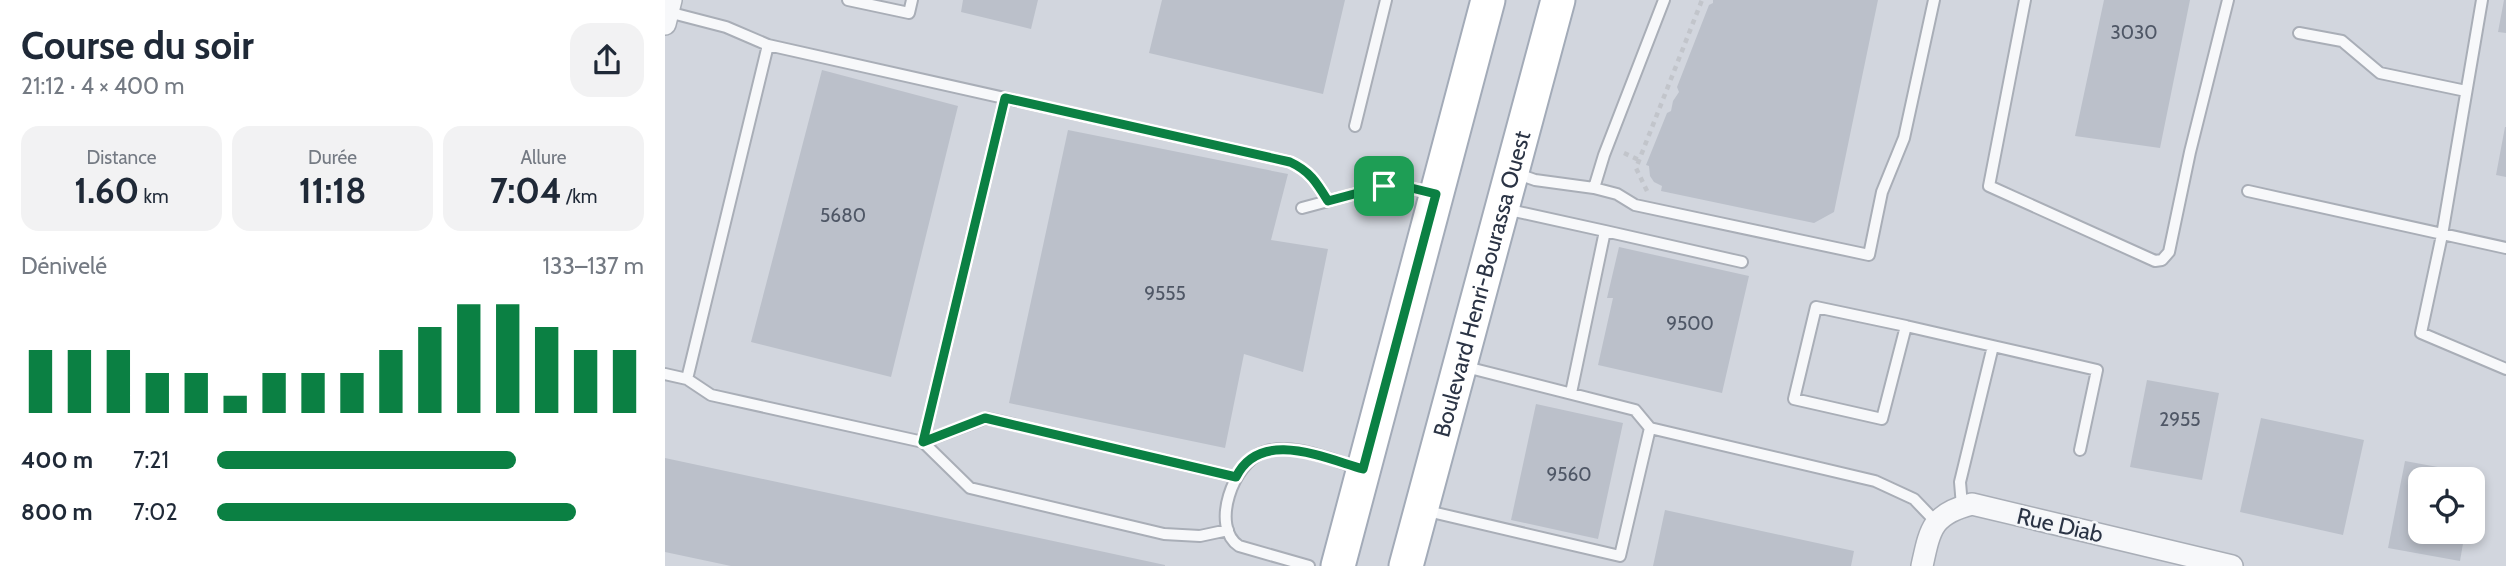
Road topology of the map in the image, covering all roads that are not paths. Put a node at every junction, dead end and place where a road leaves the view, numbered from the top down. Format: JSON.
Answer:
{"nodes":[{"id":1,"x":848,"y":0,"type":"edge"},
{"id":2,"x":912,"y":0,"type":"edge"},
{"id":3,"x":1386,"y":0,"type":"edge"},
{"id":4,"x":1488,"y":0,"type":"edge"},
{"id":5,"x":1558,"y":0,"type":"edge"},
{"id":6,"x":1664,"y":0,"type":"edge"},
{"id":7,"x":1934,"y":0,"type":"edge"},
{"id":8,"x":2025,"y":0,"type":"edge"},
{"id":9,"x":2228,"y":0,"type":"edge"},
{"id":10,"x":2482,"y":0,"type":"edge"},
{"id":11,"x":668,"y":12,"type":"edge"},
{"id":12,"x":2299,"y":33,"type":"dead end"},
{"id":13,"x":768,"y":45,"type":"junction"},
{"id":14,"x":2466,"y":91,"type":"junction"},
{"id":15,"x":1005,"y":98,"type":"junction"},
{"id":16,"x":1356,"y":126,"type":"dead end"},
{"id":17,"x":1512,"y":173,"type":"junction"},
{"id":18,"x":1594,"y":188,"type":"junction"},
{"id":19,"x":2248,"y":191,"type":"dead end"},
{"id":20,"x":1436,"y":194,"type":"junction"},
{"id":21,"x":1328,"y":201,"type":"junction"},
{"id":22,"x":1302,"y":208,"type":"dead end"},
{"id":23,"x":1502,"y":209,"type":"junction"},
{"id":24,"x":1605,"y":231,"type":"junction"},
{"id":25,"x":2442,"y":234,"type":"junction"},
{"id":26,"x":2506,"y":248,"type":"edge"},
{"id":27,"x":1742,"y":262,"type":"dead end"},
{"id":28,"x":1906,"y":326,"type":"junction"},
{"id":29,"x":1993,"y":346,"type":"junction"},
{"id":30,"x":1460,"y":365,"type":"junction"},
{"id":31,"x":2506,"y":369,"type":"edge"},
{"id":32,"x":665,"y":374,"type":"edge"},
{"id":33,"x":687,"y":379,"type":"junction"},
{"id":34,"x":1571,"y":393,"type":"junction"},
{"id":35,"x":1650,"y":428,"type":"junction"},
{"id":36,"x":923,"y":442,"type":"junction"},
{"id":37,"x":2080,"y":450,"type":"dead end"},
{"id":38,"x":1363,"y":469,"type":"junction"},
{"id":39,"x":1236,"y":477,"type":"junction"},
{"id":40,"x":1962,"y":506,"type":"junction"},
{"id":41,"x":1421,"y":510,"type":"junction"},
{"id":42,"x":1936,"y":522,"type":"junction"},
{"id":43,"x":1227,"y":530,"type":"junction"},
{"id":44,"x":1309,"y":566,"type":"edge"},
{"id":45,"x":1338,"y":566,"type":"edge"},
{"id":46,"x":1406,"y":566,"type":"edge"},
{"id":47,"x":1922,"y":566,"type":"edge"},
{"id":48,"x":2232,"y":566,"type":"edge"}],
"edges":[{"from":1,"to":2,"type":"lane"},
{"from":3,"to":16,"type":"lane"},
{"from":4,"to":20,"type":"main road"},
{"from":5,"to":17,"type":"main road","name":"Boulevard Henri-Bourassa Ouest"},
{"from":6,"to":18,"type":"lane"},
{"from":7,"to":18,"type":"lane"},
{"from":8,"to":9,"type":"lane"},
{"from":10,"to":14,"type":"lane"},
{"from":11,"to":13,"type":"lane"},
{"from":12,"to":14,"type":"lane"},
{"from":13,"to":15,"type":"lane"},
{"from":13,"to":33,"type":"lane"},
{"from":14,"to":25,"type":"lane"},
{"from":15,"to":21,"type":"lane"},
{"from":15,"to":36,"type":"lane"},
{"from":17,"to":18,"type":"lane"},
{"from":17,"to":23,"type":"main road","name":"Boulevard Henri-Bourassa Ouest"},
{"from":19,"to":25,"type":"lane"},
{"from":20,"to":21,"type":"lane"},
{"from":20,"to":38,"type":"main road"},
{"from":21,"to":22,"type":"lane"},
{"from":23,"to":24,"type":"lane"},
{"from":23,"to":30,"type":"main road","name":"Boulevard Henri-Bourassa Ouest"},
{"from":24,"to":27,"type":"lane"},
{"from":24,"to":34,"type":"lane"},
{"from":25,"to":26,"type":"lane"},
{"from":25,"to":31,"type":"lane"},
{"from":28,"to":28,"type":"lane"},
{"from":28,"to":29,"type":"lane"},
{"from":29,"to":37,"type":"lane"},
{"from":29,"to":40,"type":"lane"},
{"from":30,"to":34,"type":"lane"},
{"from":30,"to":41,"type":"main road","name":"Boulevard Henri-Bourassa Ouest"},
{"from":32,"to":33,"type":"lane"},
{"from":33,"to":36,"type":"lane"},
{"from":34,"to":35,"type":"lane"},
{"from":35,"to":41,"type":"lane"},
{"from":35,"to":42,"type":"lane"},
{"from":36,"to":39,"type":"lane"},
{"from":36,"to":43,"type":"lane"},
{"from":38,"to":39,"type":"lane"},
{"from":38,"to":45,"type":"main road"},
{"from":39,"to":43,"type":"lane"},
{"from":40,"to":42,"type":"street"},
{"from":40,"to":48,"type":"street","name":"Rue Diab"},
{"from":41,"to":46,"type":"main road","name":"Boulevard Henri-Bourassa Ouest"},
{"from":42,"to":47,"type":"street"},
{"from":43,"to":44,"type":"lane"}]}
